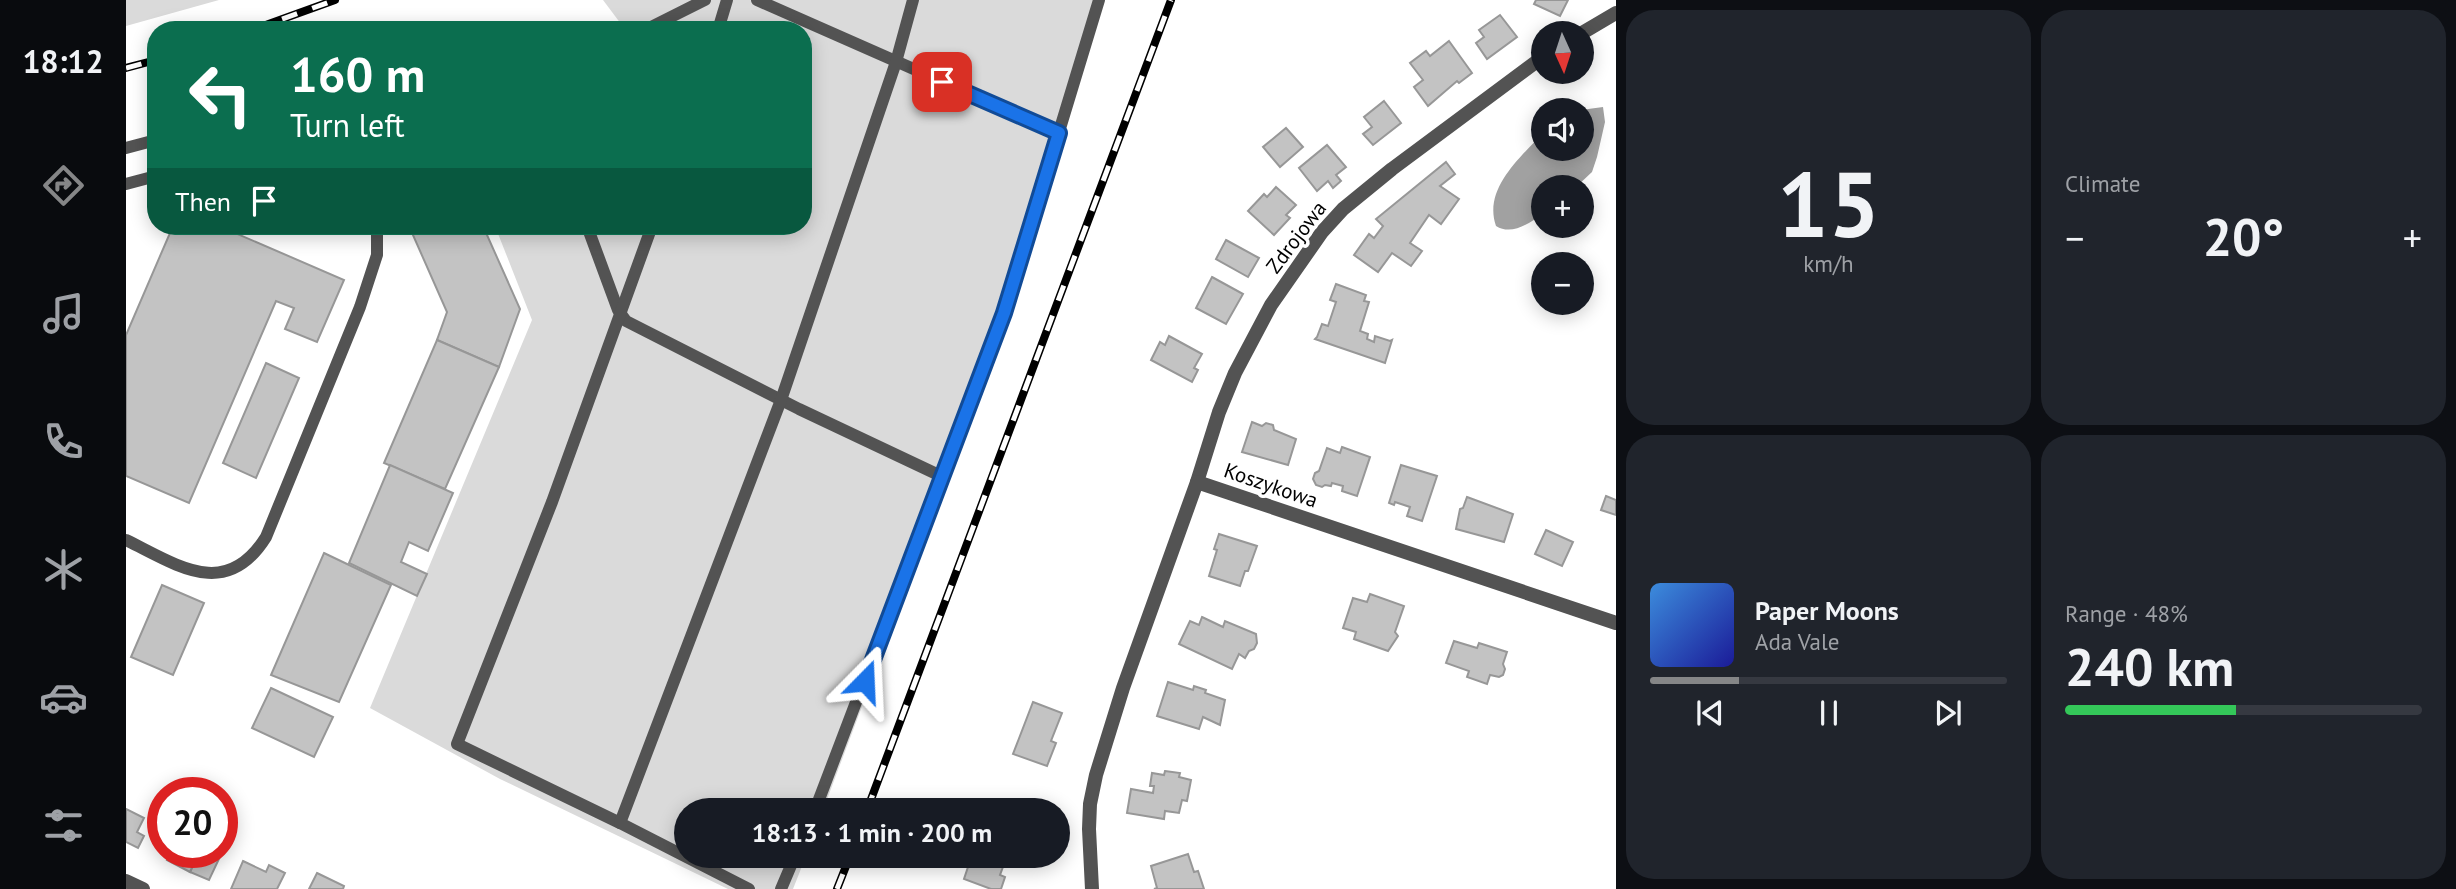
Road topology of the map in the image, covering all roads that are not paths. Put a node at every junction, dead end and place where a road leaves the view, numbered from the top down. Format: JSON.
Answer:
{"nodes":[{"id":1,"x":705,"y":0,"type":"edge"},
{"id":2,"x":727,"y":0,"type":"edge"},
{"id":3,"x":757,"y":0,"type":"edge"},
{"id":4,"x":913,"y":0,"type":"edge"},
{"id":5,"x":1099,"y":0,"type":"edge"},
{"id":6,"x":1616,"y":13,"type":"edge"},
{"id":7,"x":663,"y":21,"type":"edge"},
{"id":8,"x":721,"y":21,"type":"edge"},
{"id":9,"x":804,"y":21,"type":"edge"},
{"id":10,"x":812,"y":25,"type":"edge"},
{"id":11,"x":1594,"y":26,"type":"edge"},
{"id":12,"x":896,"y":62,"type":"junction"},
{"id":13,"x":1531,"y":66,"type":"edge"},
{"id":14,"x":1059,"y":133,"type":"junction"},
{"id":15,"x":147,"y":142,"type":"edge"},
{"id":16,"x":126,"y":148,"type":"edge"},
{"id":17,"x":147,"y":178,"type":"edge"},
{"id":18,"x":126,"y":184,"type":"edge"},
{"id":19,"x":377,"y":235,"type":"edge"},
{"id":20,"x":590,"y":235,"type":"edge"},
{"id":21,"x":649,"y":235,"type":"edge"},
{"id":22,"x":621,"y":314,"type":"junction"},
{"id":23,"x":781,"y":400,"type":"junction"},
{"id":24,"x":943,"y":477,"type":"junction"},
{"id":25,"x":1196,"y":482,"type":"junction"},
{"id":26,"x":126,"y":540,"type":"edge"},
{"id":27,"x":1616,"y":623,"type":"edge"},
{"id":28,"x":820,"y":798,"type":"edge"},
{"id":29,"x":620,"y":823,"type":"junction"},
{"id":30,"x":790,"y":868,"type":"edge"},
{"id":31,"x":126,"y":881,"type":"edge"},
{"id":32,"x":143,"y":889,"type":"edge"},
{"id":33,"x":750,"y":889,"type":"edge"},
{"id":34,"x":781,"y":889,"type":"edge"},
{"id":35,"x":1093,"y":889,"type":"edge"}],
"edges":[{"from":1,"to":7,"type":"lane"},
{"from":2,"to":8,"type":"lane"},
{"from":3,"to":9,"type":"lane"},
{"from":4,"to":12,"type":"lane"},
{"from":5,"to":14,"type":"lane"},
{"from":6,"to":11,"type":"street"},
{"from":10,"to":12,"type":"lane"},
{"from":12,"to":14,"type":"lane"},
{"from":12,"to":23,"type":"lane"},
{"from":13,"to":25,"type":"street","name":"Zdrojowa"},
{"from":14,"to":24,"type":"lane"},
{"from":15,"to":16,"type":"lane"},
{"from":17,"to":18,"type":"lane"},
{"from":19,"to":26,"type":"lane"},
{"from":20,"to":22,"type":"lane"},
{"from":21,"to":22,"type":"lane"},
{"from":22,"to":23,"type":"lane"},
{"from":22,"to":29,"type":"lane"},
{"from":23,"to":24,"type":"lane"},
{"from":23,"to":29,"type":"lane"},
{"from":24,"to":28,"type":"lane"},
{"from":25,"to":27,"type":"street","name":"Koszykowa"},
{"from":25,"to":35,"type":"street","name":"Koszykowa"},
{"from":29,"to":33,"type":"lane"},
{"from":30,"to":34,"type":"lane"},
{"from":31,"to":32,"type":"street"}]}
